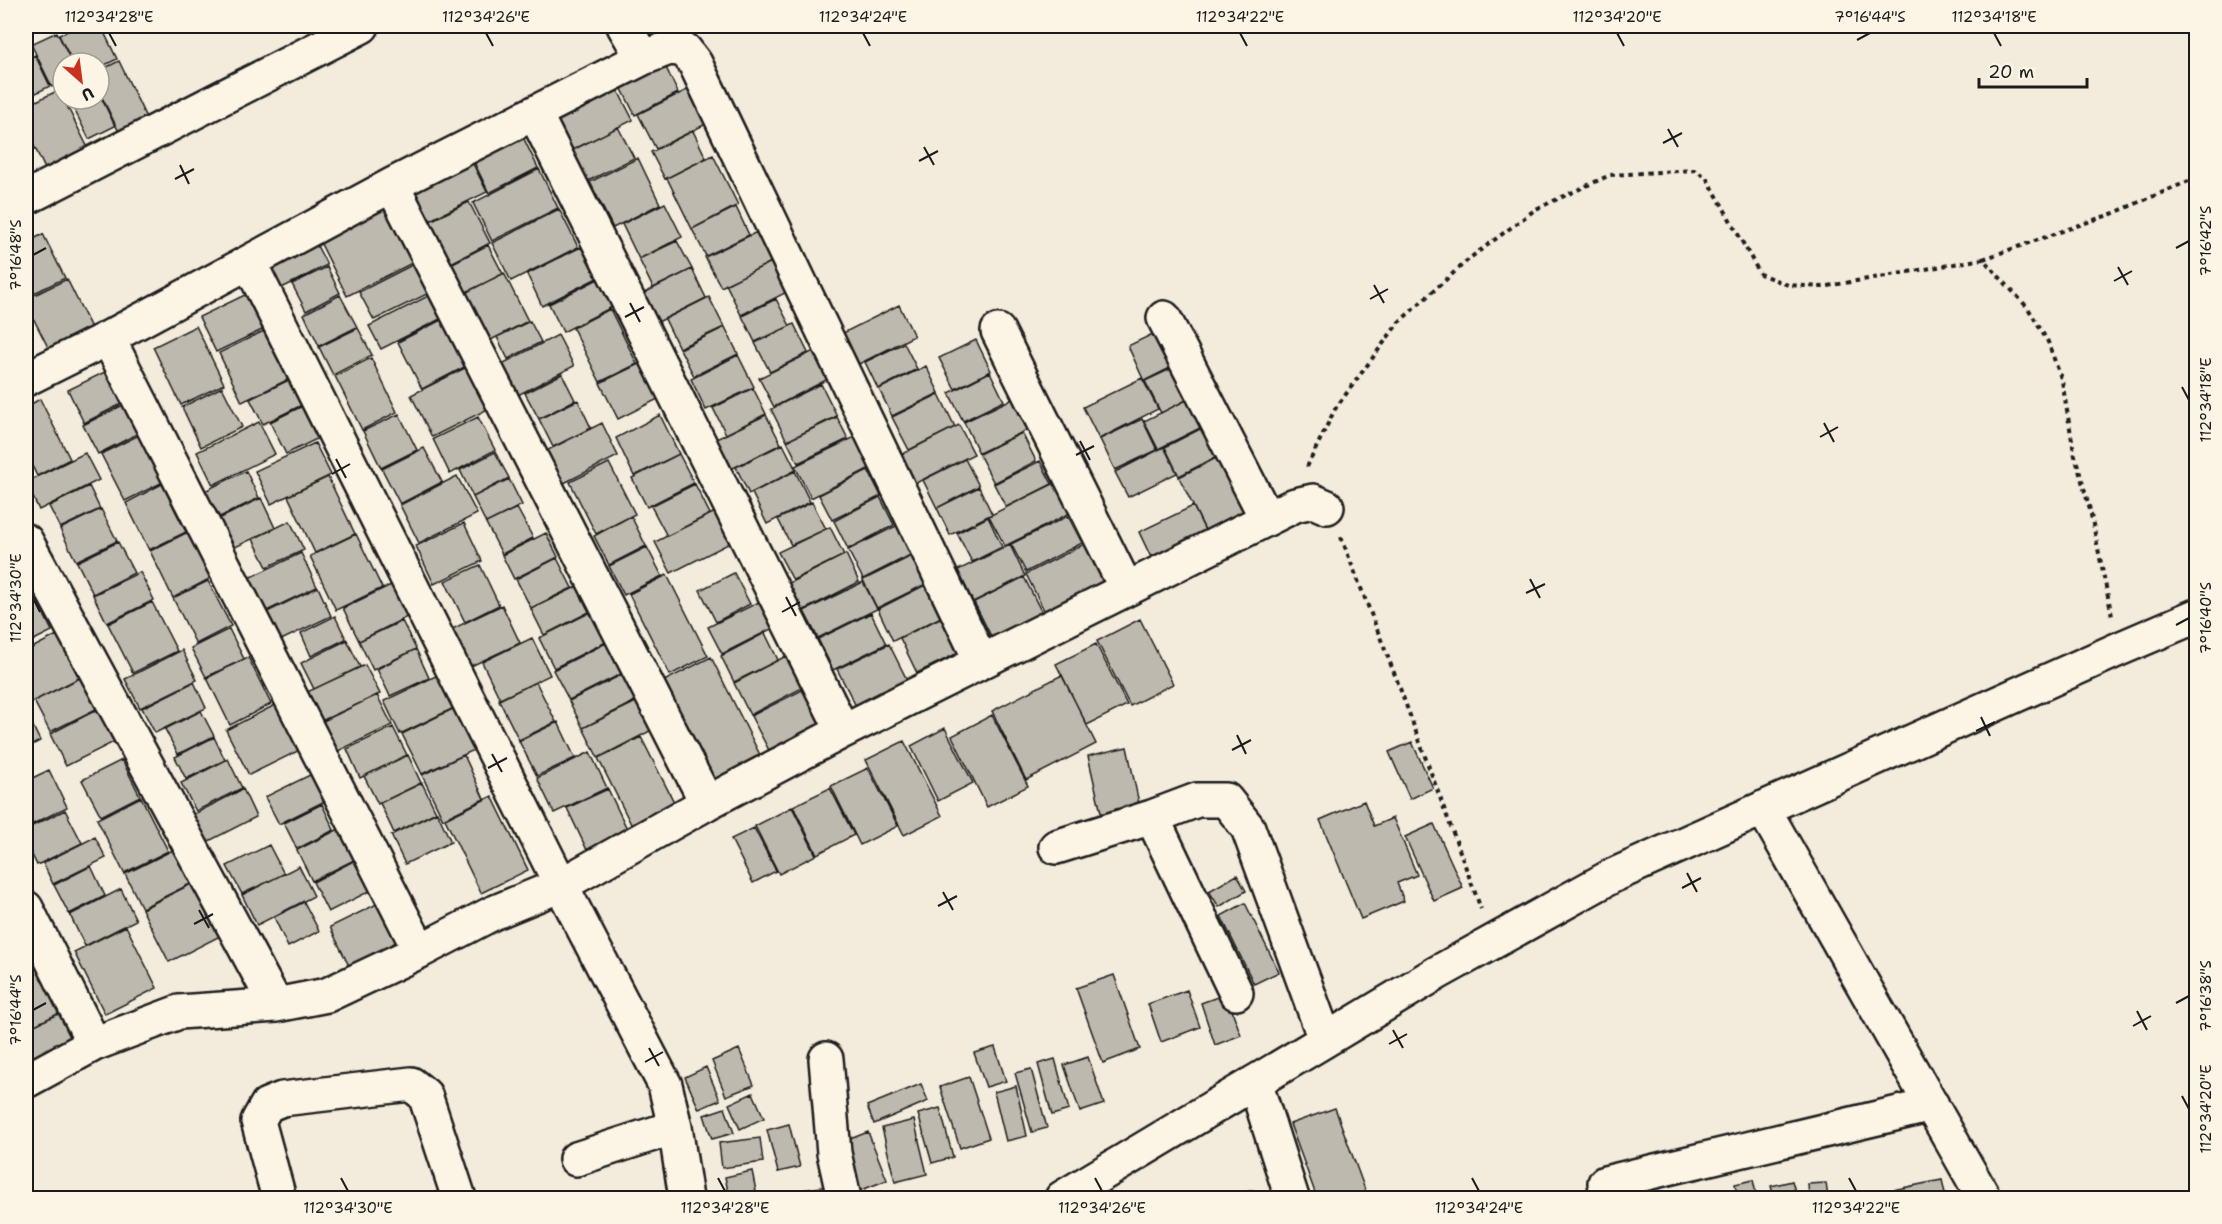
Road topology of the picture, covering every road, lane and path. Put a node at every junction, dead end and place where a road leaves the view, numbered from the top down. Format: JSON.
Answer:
{"nodes":[{"id":1,"x":362,"y":26,"type":"edge"},
{"id":2,"x":624,"y":26,"type":"edge"},
{"id":3,"x":642,"y":58,"type":"junction"},
{"id":4,"x":535,"y":114,"type":"junction"},
{"id":5,"x":2196,"y":178,"type":"edge"},
{"id":6,"x":392,"y":185,"type":"junction"},
{"id":7,"x":26,"y":196,"type":"edge"},
{"id":8,"x":1983,"y":259,"type":"junction"},
{"id":9,"x":249,"y":262,"type":"junction"},
{"id":10,"x":1164,"y":318,"type":"dead end"},
{"id":11,"x":998,"y":331,"type":"dead end"},
{"id":12,"x":108,"y":338,"type":"junction"},
{"id":13,"x":26,"y":379,"type":"edge"},
{"id":14,"x":1327,"y":507,"type":"joint"},
{"id":15,"x":1281,"y":512,"type":"junction"},
{"id":16,"x":26,"y":541,"type":"edge"},
{"id":17,"x":1126,"y":588,"type":"junction"},
{"id":18,"x":2196,"y":616,"type":"edge"},
{"id":19,"x":2119,"y":649,"type":"junction"},
{"id":20,"x":981,"y":661,"type":"junction"},
{"id":21,"x":843,"y":731,"type":"junction"},
{"id":22,"x":707,"y":803,"type":"junction"},
{"id":23,"x":1763,"y":808,"type":"junction"},
{"id":24,"x":1152,"y":817,"type":"junction"},
{"id":25,"x":1056,"y":847,"type":"dead end"},
{"id":26,"x":561,"y":885,"type":"junction"},
{"id":27,"x":26,"y":908,"type":"edge"},
{"id":28,"x":1492,"y":941,"type":"junction"},
{"id":29,"x":420,"y":951,"type":"junction"},
{"id":30,"x":1236,"y":993,"type":"dead end"},
{"id":31,"x":276,"y":1005,"type":"junction"},
{"id":32,"x":1325,"y":1040,"type":"junction"},
{"id":33,"x":94,"y":1044,"type":"junction"},
{"id":34,"x":825,"y":1059,"type":"dead end"},
{"id":35,"x":26,"y":1081,"type":"edge"},
{"id":36,"x":1255,"y":1082,"type":"junction"},
{"id":37,"x":1932,"y":1105,"type":"junction"},
{"id":38,"x":675,"y":1127,"type":"junction"},
{"id":39,"x":576,"y":1159,"type":"dead end"},
{"id":40,"x":1605,"y":1183,"type":"dead end"},
{"id":41,"x":279,"y":1198,"type":"edge"},
{"id":42,"x":459,"y":1198,"type":"edge"},
{"id":43,"x":686,"y":1198,"type":"edge"},
{"id":44,"x":844,"y":1198,"type":"edge"},
{"id":45,"x":1062,"y":1198,"type":"edge"},
{"id":46,"x":1292,"y":1198,"type":"edge"},
{"id":47,"x":1984,"y":1198,"type":"edge"}],
"edges":[{"from":1,"to":7,"type":"street"},
{"from":2,"to":3,"type":"street"},
{"from":3,"to":4,"type":"street"},
{"from":3,"to":20,"type":"street"},
{"from":4,"to":6,"type":"street"},
{"from":4,"to":21,"type":"street"},
{"from":5,"to":8,"type":"path"},
{"from":6,"to":9,"type":"street"},
{"from":6,"to":22,"type":"street"},
{"from":8,"to":15,"type":"path"},
{"from":8,"to":19,"type":"path"},
{"from":9,"to":12,"type":"street"},
{"from":9,"to":26,"type":"street"},
{"from":10,"to":15,"type":"street"},
{"from":11,"to":17,"type":"street"},
{"from":12,"to":13,"type":"street"},
{"from":12,"to":29,"type":"street"},
{"from":14,"to":15,"type":"street"},
{"from":14,"to":28,"type":"path"},
{"from":15,"to":17,"type":"street"},
{"from":16,"to":31,"type":"street"},
{"from":17,"to":20,"type":"street"},
{"from":18,"to":19,"type":"street"},
{"from":19,"to":23,"type":"street"},
{"from":20,"to":21,"type":"street"},
{"from":21,"to":22,"type":"street"},
{"from":22,"to":26,"type":"street"},
{"from":23,"to":28,"type":"street"},
{"from":23,"to":37,"type":"street"},
{"from":24,"to":25,"type":"street"},
{"from":24,"to":30,"type":"street"},
{"from":24,"to":32,"type":"street"},
{"from":26,"to":29,"type":"street"},
{"from":26,"to":38,"type":"street"},
{"from":27,"to":33,"type":"street"},
{"from":28,"to":32,"type":"street"},
{"from":29,"to":31,"type":"street"},
{"from":31,"to":33,"type":"street"},
{"from":32,"to":36,"type":"street"},
{"from":33,"to":35,"type":"street"},
{"from":34,"to":44,"type":"street"},
{"from":36,"to":45,"type":"street"},
{"from":36,"to":46,"type":"street"},
{"from":37,"to":40,"type":"street"},
{"from":37,"to":47,"type":"street"},
{"from":38,"to":39,"type":"street"},
{"from":38,"to":43,"type":"street"},
{"from":41,"to":42,"type":"street"}]}
